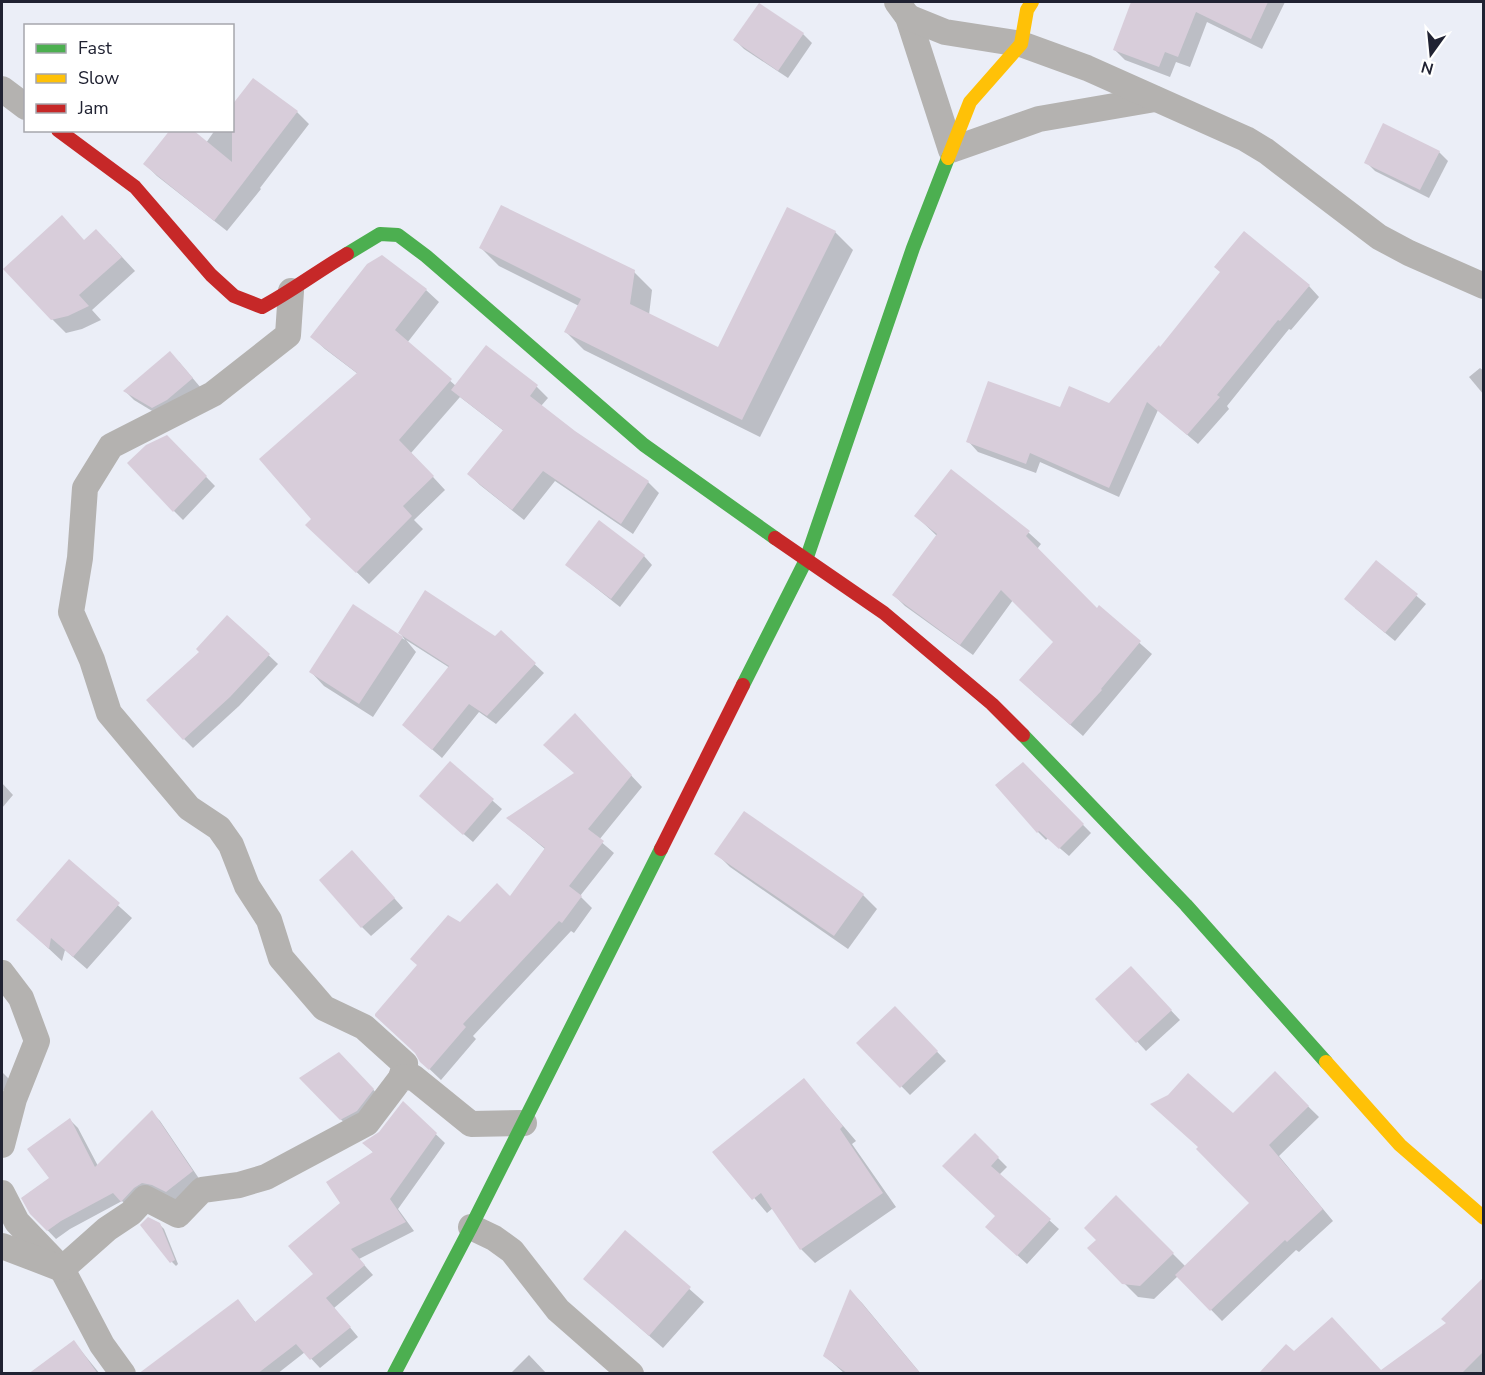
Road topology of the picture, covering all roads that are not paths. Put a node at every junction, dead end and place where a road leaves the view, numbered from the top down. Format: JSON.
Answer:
{"nodes":[{"id":1,"x":1032,"y":2,"type":"edge"},
{"id":2,"x":902,"y":9,"type":"edge"},
{"id":3,"x":1021,"y":44,"type":"junction"},
{"id":4,"x":2,"y":89,"type":"edge"},
{"id":5,"x":1155,"y":99,"type":"junction"},
{"id":6,"x":24,"y":106,"type":"edge"},
{"id":7,"x":61,"y":132,"type":"edge"},
{"id":8,"x":951,"y":150,"type":"junction"},
{"id":9,"x":1484,"y":286,"type":"edge"},
{"id":10,"x":291,"y":291,"type":"junction"},
{"id":11,"x":806,"y":560,"type":"junction"},
{"id":12,"x":2,"y":973,"type":"edge"},
{"id":13,"x":401,"y":1078,"type":"junction"},
{"id":14,"x":524,"y":1123,"type":"junction"},
{"id":15,"x":2,"y":1145,"type":"edge"},
{"id":16,"x":2,"y":1193,"type":"edge"},
{"id":17,"x":1484,"y":1218,"type":"edge"},
{"id":18,"x":471,"y":1227,"type":"junction"},
{"id":19,"x":2,"y":1246,"type":"edge"},
{"id":20,"x":62,"y":1269,"type":"junction"},
{"id":21,"x":123,"y":1374,"type":"edge"},
{"id":22,"x":394,"y":1374,"type":"edge"},
{"id":23,"x":631,"y":1374,"type":"edge"}],
"edges":[{"from":1,"to":3,"type":"street"},
{"from":2,"to":3,"type":"street"},
{"from":2,"to":8,"type":"street"},
{"from":3,"to":5,"type":"street"},
{"from":3,"to":8,"type":"street"},
{"from":4,"to":6,"type":"street"},
{"from":5,"to":8,"type":"street"},
{"from":5,"to":9,"type":"street"},
{"from":7,"to":10,"type":"street"},
{"from":8,"to":11,"type":"street"},
{"from":10,"to":11,"type":"street"},
{"from":10,"to":13,"type":"street"},
{"from":11,"to":14,"type":"street"},
{"from":11,"to":17,"type":"street"},
{"from":12,"to":15,"type":"street"},
{"from":13,"to":14,"type":"street"},
{"from":13,"to":20,"type":"street"},
{"from":14,"to":18,"type":"street"},
{"from":16,"to":20,"type":"street"},
{"from":18,"to":22,"type":"street"},
{"from":18,"to":23,"type":"street"},
{"from":19,"to":20,"type":"street"},
{"from":20,"to":21,"type":"street"}]}
